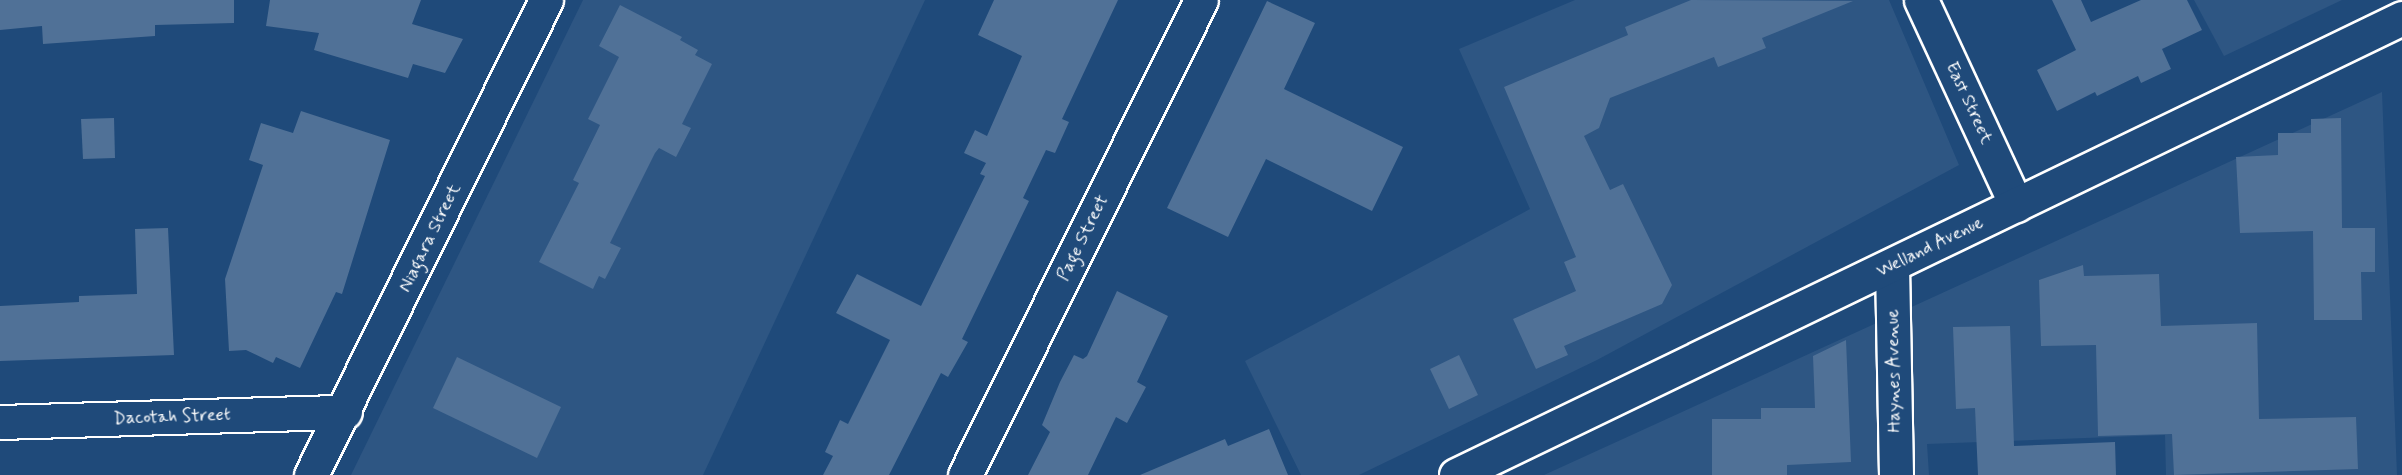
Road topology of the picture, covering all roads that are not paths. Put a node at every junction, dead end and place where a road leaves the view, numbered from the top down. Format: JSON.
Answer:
{"nodes":[{"id":1,"x":546,"y":0,"type":"edge"},
{"id":2,"x":1201,"y":0,"type":"edge"},
{"id":3,"x":1921,"y":0,"type":"edge"},
{"id":4,"x":2402,"y":18,"type":"edge"},
{"id":5,"x":2016,"y":205,"type":"junction"},
{"id":6,"x":1892,"y":266,"type":"junction"},
{"id":7,"x":345,"y":412,"type":"junction"},
{"id":8,"x":0,"y":422,"type":"edge"},
{"id":9,"x":311,"y":475,"type":"edge"},
{"id":10,"x":965,"y":475,"type":"edge"},
{"id":11,"x":1456,"y":475,"type":"edge"},
{"id":12,"x":1896,"y":475,"type":"edge"}],
"edges":[{"from":1,"to":7,"type":"main road","name":"Niagara Street"},
{"from":2,"to":10,"type":"main road","name":"Page Street"},
{"from":3,"to":5,"type":"main road","name":"East Street"},
{"from":4,"to":5,"type":"main road","name":"Welland Avenue"},
{"from":5,"to":6,"type":"main road","name":"Welland Avenue"},
{"from":6,"to":11,"type":"main road","name":"Welland Avenue"},
{"from":6,"to":12,"type":"main road","name":"Haynes Avenue"},
{"from":7,"to":8,"type":"main road","name":"Dacotah Street"},
{"from":7,"to":9,"type":"main road","name":"Niagara Street"}]}
